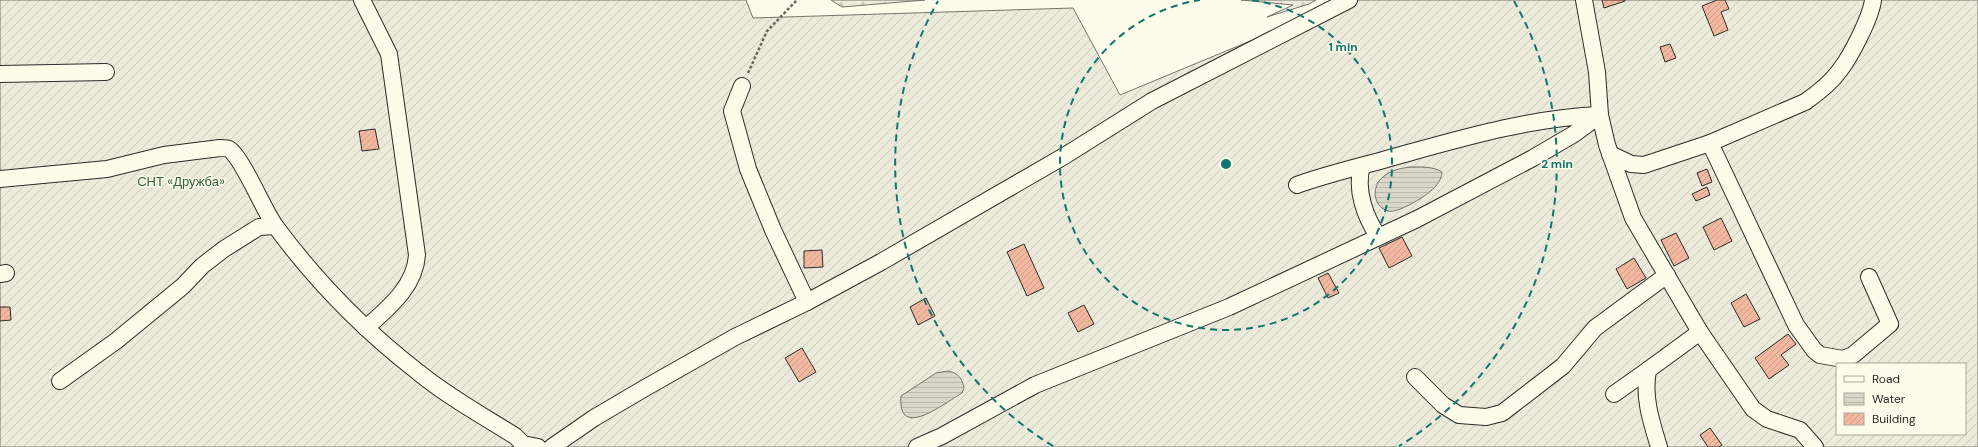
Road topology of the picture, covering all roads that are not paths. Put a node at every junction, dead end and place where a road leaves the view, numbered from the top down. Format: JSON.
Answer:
{"nodes":[{"id":1,"x":362,"y":0,"type":"edge"},
{"id":2,"x":1349,"y":0,"type":"edge"},
{"id":3,"x":1584,"y":0,"type":"edge"},
{"id":4,"x":1874,"y":3,"type":"edge"},
{"id":5,"x":106,"y":72,"type":"dead end"},
{"id":6,"x":0,"y":74,"type":"edge"},
{"id":7,"x":742,"y":86,"type":"road end"},
{"id":8,"x":1600,"y":114,"type":"junction"},
{"id":9,"x":1710,"y":143,"type":"junction"},
{"id":10,"x":1610,"y":154,"type":"junction"},
{"id":11,"x":1644,"y":165,"type":"junction"},
{"id":12,"x":1362,"y":166,"type":"junction"},
{"id":13,"x":0,"y":179,"type":"edge"},
{"id":14,"x":1297,"y":185,"type":"dead end"},
{"id":15,"x":1622,"y":188,"type":"junction"},
{"id":16,"x":275,"y":226,"type":"junction"},
{"id":17,"x":1378,"y":236,"type":"junction"},
{"id":18,"x":1667,"y":275,"type":"junction"},
{"id":19,"x":1869,"y":277,"type":"dead end"},
{"id":20,"x":807,"y":302,"type":"junction"},
{"id":21,"x":366,"y":328,"type":"junction"},
{"id":22,"x":1700,"y":332,"type":"junction"},
{"id":23,"x":1648,"y":370,"type":"junction"},
{"id":24,"x":1415,"y":377,"type":"dead end"},
{"id":25,"x":60,"y":381,"type":"dead end"},
{"id":26,"x":1614,"y":394,"type":"dead end"},
{"id":27,"x":527,"y":446,"type":"edge"},
{"id":28,"x":552,"y":447,"type":"edge"},
{"id":29,"x":918,"y":447,"type":"edge"},
{"id":30,"x":1659,"y":447,"type":"edge"},
{"id":31,"x":1815,"y":447,"type":"edge"}],
"edges":[{"from":1,"to":21,"type":"street"},
{"from":2,"to":20,"type":"street"},
{"from":3,"to":8,"type":"street"},
{"from":4,"to":9,"type":"street"},
{"from":5,"to":6,"type":"street"},
{"from":7,"to":20,"type":"street"},
{"from":8,"to":10,"type":"street"},
{"from":8,"to":12,"type":"street"},
{"from":8,"to":17,"type":"street"},
{"from":9,"to":11,"type":"street"},
{"from":9,"to":19,"type":"street"},
{"from":10,"to":11,"type":"street"},
{"from":10,"to":15,"type":"street"},
{"from":11,"to":15,"type":"street"},
{"from":12,"to":14,"type":"street"},
{"from":12,"to":17,"type":"street"},
{"from":13,"to":16,"type":"street"},
{"from":15,"to":18,"type":"street"},
{"from":16,"to":21,"type":"street"},
{"from":16,"to":25,"type":"street"},
{"from":17,"to":29,"type":"street"},
{"from":18,"to":22,"type":"street"},
{"from":18,"to":24,"type":"street"},
{"from":20,"to":28,"type":"street"},
{"from":21,"to":27,"type":"street"},
{"from":22,"to":23,"type":"street"},
{"from":22,"to":31,"type":"street"},
{"from":23,"to":26,"type":"street"},
{"from":23,"to":30,"type":"street"}]}
